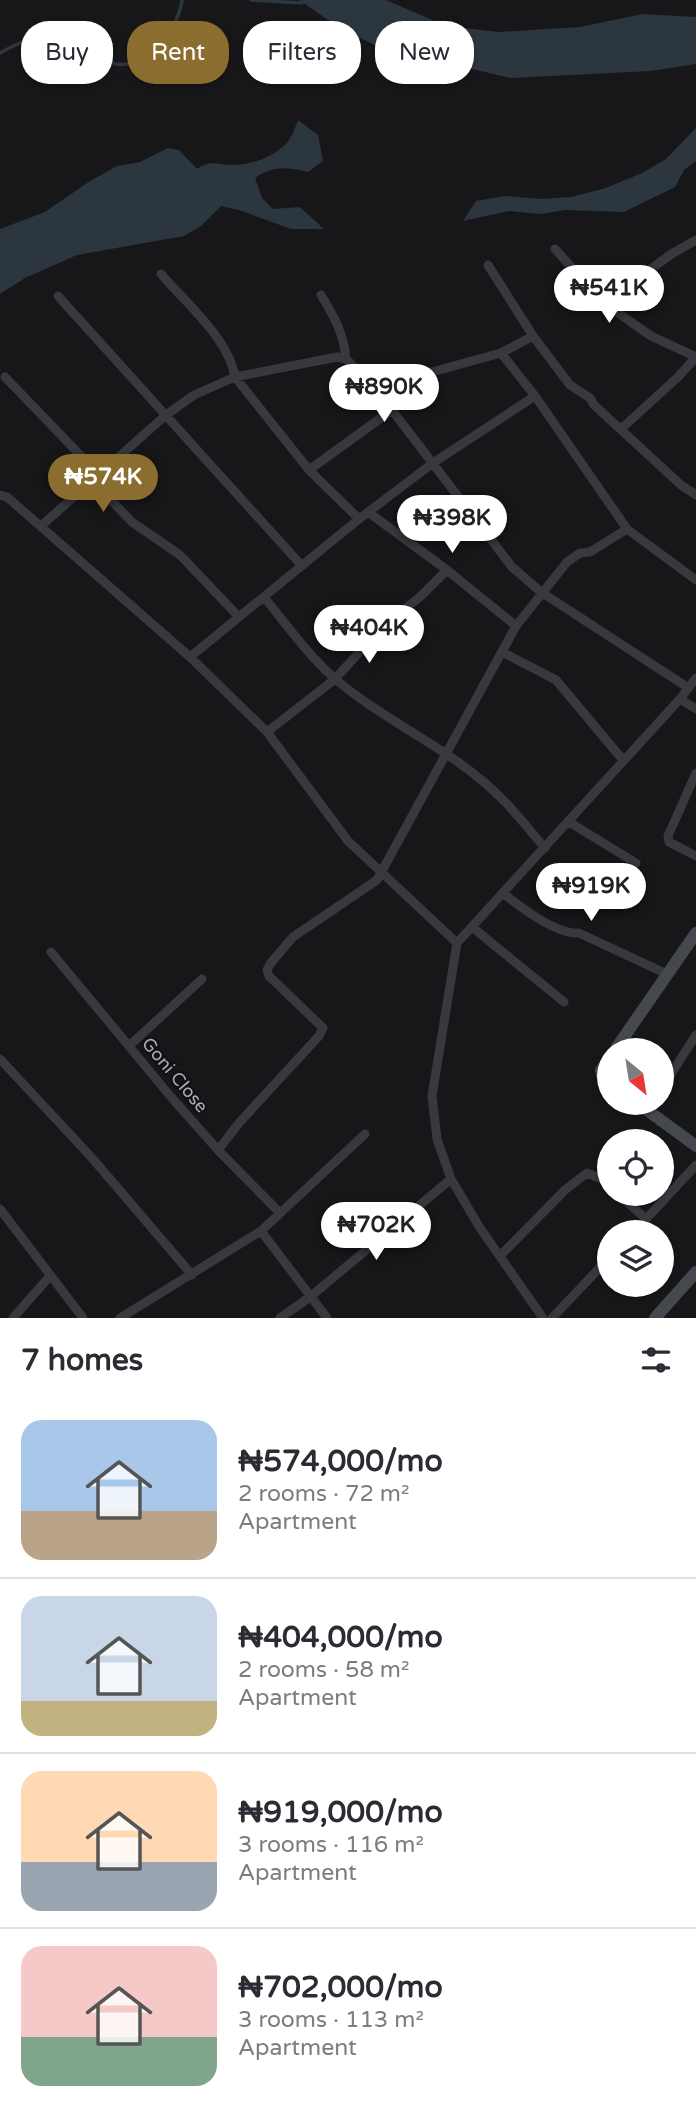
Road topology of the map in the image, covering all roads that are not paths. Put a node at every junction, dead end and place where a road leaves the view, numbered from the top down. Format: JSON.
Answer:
{"nodes":[{"id":1,"x":696,"y":240,"type":"edge"},
{"id":2,"x":555,"y":249,"type":"dead end"},
{"id":3,"x":488,"y":265,"type":"dead end"},
{"id":4,"x":161,"y":274,"type":"dead end"},
{"id":5,"x":321,"y":295,"type":"dead end"},
{"id":6,"x":58,"y":296,"type":"dead end"},
{"id":7,"x":604,"y":303,"type":"junction"},
{"id":8,"x":533,"y":336,"type":"junction"},
{"id":9,"x":501,"y":354,"type":"junction"},
{"id":10,"x":696,"y":357,"type":"edge"},
{"id":11,"x":346,"y":359,"type":"junction"},
{"id":12,"x":5,"y":377,"type":"dead end"},
{"id":13,"x":235,"y":377,"type":"junction"},
{"id":14,"x":372,"y":384,"type":"junction"},
{"id":15,"x":535,"y":396,"type":"junction"},
{"id":16,"x":392,"y":410,"type":"junction"},
{"id":17,"x":166,"y":415,"type":"junction"},
{"id":18,"x":621,"y":429,"type":"junction"},
{"id":19,"x":433,"y":463,"type":"junction"},
{"id":20,"x":309,"y":470,"type":"junction"},
{"id":21,"x":94,"y":478,"type":"junction"},
{"id":22,"x":0,"y":495,"type":"edge"},
{"id":23,"x":696,"y":495,"type":"edge"},
{"id":24,"x":368,"y":512,"type":"junction"},
{"id":25,"x":359,"y":519,"type":"junction"},
{"id":26,"x":41,"y":526,"type":"junction"},
{"id":27,"x":627,"y":529,"type":"junction"},
{"id":28,"x":302,"y":566,"type":"junction"},
{"id":29,"x":447,"y":570,"type":"junction"},
{"id":30,"x":696,"y":580,"type":"edge"},
{"id":31,"x":541,"y":592,"type":"junction"},
{"id":32,"x":264,"y":597,"type":"junction"},
{"id":33,"x":238,"y":616,"type":"junction"},
{"id":34,"x":516,"y":626,"type":"junction"},
{"id":35,"x":502,"y":652,"type":"junction"},
{"id":36,"x":190,"y":657,"type":"junction"},
{"id":37,"x":696,"y":678,"type":"edge"},
{"id":38,"x":335,"y":679,"type":"junction"},
{"id":39,"x":687,"y":687,"type":"junction"},
{"id":40,"x":680,"y":699,"type":"junction"},
{"id":41,"x":696,"y":709,"type":"edge"},
{"id":42,"x":267,"y":732,"type":"junction"},
{"id":43,"x":446,"y":754,"type":"junction"},
{"id":44,"x":623,"y":760,"type":"junction"},
{"id":45,"x":696,"y":773,"type":"edge"},
{"id":46,"x":569,"y":822,"type":"junction"},
{"id":47,"x":545,"y":848,"type":"junction"},
{"id":48,"x":696,"y":856,"type":"edge"},
{"id":49,"x":636,"y":863,"type":"dead end"},
{"id":50,"x":380,"y":871,"type":"junction"},
{"id":51,"x":503,"y":893,"type":"junction"},
{"id":52,"x":472,"y":927,"type":"junction"},
{"id":53,"x":696,"y":933,"type":"edge"},
{"id":54,"x":457,"y":943,"type":"junction"},
{"id":55,"x":51,"y":953,"type":"dead end"},
{"id":56,"x":667,"y":974,"type":"junction"},
{"id":57,"x":202,"y":979,"type":"dead end"},
{"id":58,"x":564,"y":1002,"type":"dead end"},
{"id":59,"x":696,"y":1035,"type":"edge"},
{"id":60,"x":623,"y":1038,"type":"edge"},
{"id":61,"x":130,"y":1045,"type":"junction"},
{"id":62,"x":0,"y":1059,"type":"edge"},
{"id":63,"x":674,"y":1069,"type":"edge"},
{"id":64,"x":657,"y":1115,"type":"edge"},
{"id":65,"x":365,"y":1134,"type":"dead end"},
{"id":66,"x":696,"y":1146,"type":"edge"},
{"id":67,"x":218,"y":1150,"type":"junction"},
{"id":68,"x":696,"y":1165,"type":"edge"},
{"id":69,"x":597,"y":1177,"type":"edge"},
{"id":70,"x":451,"y":1179,"type":"junction"},
{"id":71,"x":631,"y":1206,"type":"edge"},
{"id":72,"x":0,"y":1209,"type":"edge"},
{"id":73,"x":279,"y":1213,"type":"junction"},
{"id":74,"x":646,"y":1219,"type":"joint"},
{"id":75,"x":261,"y":1231,"type":"junction"},
{"id":76,"x":500,"y":1256,"type":"junction"},
{"id":77,"x":597,"y":1271,"type":"edge"},
{"id":78,"x":696,"y":1272,"type":"edge"},
{"id":79,"x":192,"y":1275,"type":"junction"},
{"id":80,"x":50,"y":1276,"type":"junction"},
{"id":81,"x":310,"y":1297,"type":"junction"},
{"id":82,"x":13,"y":1318,"type":"edge"},
{"id":83,"x":83,"y":1318,"type":"edge"},
{"id":84,"x":120,"y":1318,"type":"edge"},
{"id":85,"x":280,"y":1318,"type":"edge"},
{"id":86,"x":327,"y":1318,"type":"edge"},
{"id":87,"x":543,"y":1318,"type":"edge"},
{"id":88,"x":552,"y":1318,"type":"edge"},
{"id":89,"x":655,"y":1318,"type":"edge"}],
"edges":[{"from":1,"to":7,"type":"street"},
{"from":2,"to":7,"type":"street"},
{"from":3,"to":8,"type":"street"},
{"from":4,"to":13,"type":"street"},
{"from":5,"to":11,"type":"street"},
{"from":6,"to":17,"type":"street"},
{"from":7,"to":10,"type":"street"},
{"from":8,"to":9,"type":"street"},
{"from":8,"to":18,"type":"street"},
{"from":9,"to":14,"type":"street"},
{"from":9,"to":15,"type":"street"},
{"from":10,"to":18,"type":"street"},
{"from":11,"to":13,"type":"street"},
{"from":11,"to":14,"type":"street"},
{"from":12,"to":21,"type":"street"},
{"from":13,"to":17,"type":"street"},
{"from":13,"to":20,"type":"street"},
{"from":14,"to":16,"type":"street"},
{"from":15,"to":19,"type":"street"},
{"from":15,"to":27,"type":"street"},
{"from":16,"to":19,"type":"street"},
{"from":16,"to":20,"type":"street"},
{"from":17,"to":21,"type":"street"},
{"from":17,"to":28,"type":"street"},
{"from":18,"to":23,"type":"street"},
{"from":19,"to":24,"type":"street"},
{"from":19,"to":31,"type":"street"},
{"from":20,"to":25,"type":"street"},
{"from":21,"to":26,"type":"street"},
{"from":21,"to":33,"type":"street"},
{"from":22,"to":26,"type":"street"},
{"from":24,"to":25,"type":"street"},
{"from":24,"to":29,"type":"street"},
{"from":25,"to":28,"type":"street"},
{"from":26,"to":36,"type":"street"},
{"from":27,"to":30,"type":"street"},
{"from":27,"to":31,"type":"street"},
{"from":28,"to":32,"type":"street"},
{"from":29,"to":34,"type":"street"},
{"from":29,"to":38,"type":"street"},
{"from":31,"to":34,"type":"street"},
{"from":31,"to":39,"type":"street"},
{"from":32,"to":33,"type":"street"},
{"from":32,"to":38,"type":"street"},
{"from":33,"to":36,"type":"street"},
{"from":34,"to":35,"type":"street"},
{"from":35,"to":43,"type":"street"},
{"from":35,"to":44,"type":"street"},
{"from":36,"to":42,"type":"street"},
{"from":37,"to":39,"type":"street"},
{"from":38,"to":42,"type":"street"},
{"from":38,"to":43,"type":"street"},
{"from":39,"to":40,"type":"street"},
{"from":40,"to":41,"type":"street"},
{"from":40,"to":44,"type":"street"},
{"from":42,"to":50,"type":"street"},
{"from":43,"to":47,"type":"street"},
{"from":43,"to":50,"type":"street"},
{"from":44,"to":46,"type":"street"},
{"from":45,"to":48,"type":"street"},
{"from":46,"to":47,"type":"street"},
{"from":46,"to":49,"type":"street"},
{"from":47,"to":51,"type":"street"},
{"from":50,"to":54,"type":"street"},
{"from":50,"to":67,"type":"street"},
{"from":51,"to":52,"type":"street"},
{"from":51,"to":56,"type":"street"},
{"from":52,"to":54,"type":"street"},
{"from":52,"to":58,"type":"street"},
{"from":53,"to":56,"type":"street"},
{"from":54,"to":70,"type":"street"},
{"from":55,"to":61,"type":"street","name":"Goni Close"},
{"from":56,"to":60,"type":"street"},
{"from":57,"to":61,"type":"street"},
{"from":59,"to":63,"type":"street"},
{"from":61,"to":67,"type":"street","name":"Goni Close"},
{"from":62,"to":79,"type":"street"},
{"from":64,"to":66,"type":"street"},
{"from":65,"to":73,"type":"street"},
{"from":67,"to":73,"type":"street","name":"Goni Close"},
{"from":68,"to":74,"type":"street"},
{"from":69,"to":76,"type":"street"},
{"from":70,"to":76,"type":"street"},
{"from":70,"to":81,"type":"street"},
{"from":71,"to":74,"type":"street"},
{"from":72,"to":80,"type":"street"},
{"from":73,"to":75,"type":"street"},
{"from":75,"to":79,"type":"street"},
{"from":75,"to":81,"type":"street"},
{"from":76,"to":87,"type":"street"},
{"from":77,"to":88,"type":"street"},
{"from":78,"to":89,"type":"street"},
{"from":79,"to":84,"type":"street"},
{"from":80,"to":82,"type":"street"},
{"from":80,"to":83,"type":"street"},
{"from":81,"to":85,"type":"street"},
{"from":81,"to":86,"type":"street"}]}
